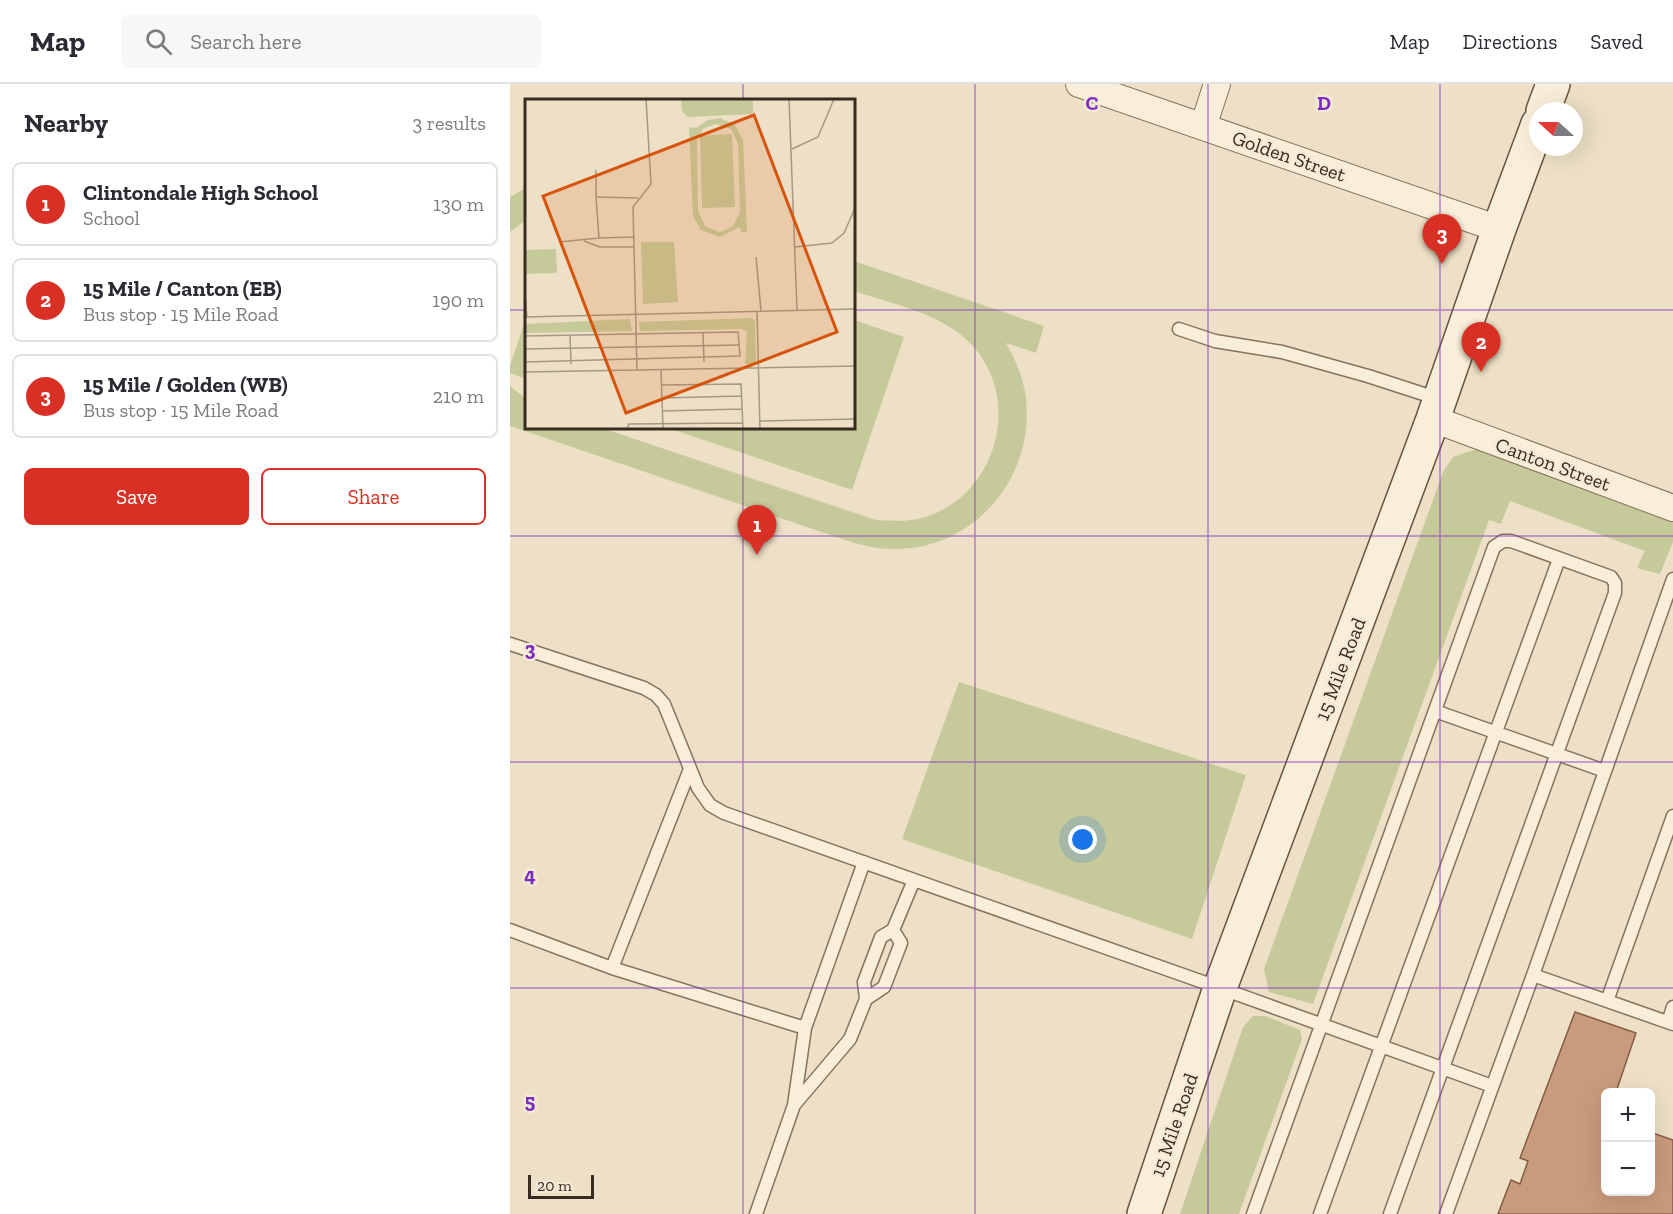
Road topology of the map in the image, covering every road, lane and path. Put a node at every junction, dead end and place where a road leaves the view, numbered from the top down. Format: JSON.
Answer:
{"nodes":[{"id":1,"x":1078,"y":84,"type":"edge"},
{"id":2,"x":1217,"y":84,"type":"edge"},
{"id":3,"x":1553,"y":84,"type":"edge"},
{"id":4,"x":1546,"y":102,"type":"edge"},
{"id":5,"x":1203,"y":127,"type":"junction"},
{"id":6,"x":1529,"y":148,"type":"edge"},
{"id":7,"x":1499,"y":229,"type":"junction"},
{"id":8,"x":1179,"y":329,"type":"dead end"},
{"id":9,"x":1437,"y":409,"type":"junction"},
{"id":10,"x":1673,"y":508,"type":"edge"},
{"id":11,"x":1559,"y":559,"type":"junction"},
{"id":12,"x":1673,"y":579,"type":"edge"},
{"id":13,"x":510,"y":645,"type":"edge"},
{"id":14,"x":1435,"y":711,"type":"junction"},
{"id":15,"x":1496,"y":733,"type":"junction"},
{"id":16,"x":1557,"y":755,"type":"junction"},
{"id":17,"x":690,"y":769,"type":"junction"},
{"id":18,"x":1605,"y":771,"type":"junction"},
{"id":19,"x":1673,"y":816,"type":"edge"},
{"id":20,"x":864,"y":862,"type":"junction"},
{"id":21,"x":914,"y":880,"type":"junction"},
{"id":22,"x":510,"y":930,"type":"edge"},
{"id":23,"x":893,"y":930,"type":"junction"},
{"id":24,"x":612,"y":968,"type":"junction"},
{"id":25,"x":1533,"y":975,"type":"junction"},
{"id":26,"x":1220,"y":988,"type":"junction"},
{"id":27,"x":866,"y":999,"type":"junction"},
{"id":28,"x":1607,"y":1000,"type":"junction"},
{"id":29,"x":1673,"y":1006,"type":"edge"},
{"id":30,"x":1670,"y":1023,"type":"edge"},
{"id":31,"x":1321,"y":1024,"type":"junction"},
{"id":32,"x":805,"y":1028,"type":"junction"},
{"id":33,"x":1381,"y":1046,"type":"junction"},
{"id":34,"x":1443,"y":1068,"type":"junction"},
{"id":35,"x":1492,"y":1086,"type":"junction"},
{"id":36,"x":794,"y":1105,"type":"junction"},
{"id":37,"x":756,"y":1214,"type":"edge"},
{"id":38,"x":1144,"y":1214,"type":"edge"},
{"id":39,"x":1253,"y":1214,"type":"edge"},
{"id":40,"x":1320,"y":1214,"type":"edge"},
{"id":41,"x":1390,"y":1214,"type":"edge"},
{"id":42,"x":1446,"y":1214,"type":"edge"}],
"edges":[{"from":1,"to":5,"type":"street","name":"Golden Street"},
{"from":2,"to":5,"type":"street"},
{"from":3,"to":4,"type":"main road"},
{"from":5,"to":7,"type":"street","name":"Golden Street"},
{"from":6,"to":7,"type":"main road","name":"15 Mile Road"},
{"from":7,"to":9,"type":"main road","name":"15 Mile Road"},
{"from":8,"to":9,"type":"lane"},
{"from":9,"to":10,"type":"street","name":"Canton Street"},
{"from":9,"to":26,"type":"main road","name":"15 Mile Road"},
{"from":11,"to":14,"type":"lane"},
{"from":11,"to":15,"type":"lane"},
{"from":11,"to":16,"type":"lane"},
{"from":12,"to":18,"type":"lane"},
{"from":13,"to":17,"type":"lane"},
{"from":14,"to":15,"type":"lane"},
{"from":14,"to":31,"type":"lane"},
{"from":15,"to":16,"type":"lane"},
{"from":15,"to":33,"type":"lane"},
{"from":16,"to":18,"type":"lane"},
{"from":16,"to":34,"type":"lane"},
{"from":17,"to":20,"type":"lane"},
{"from":17,"to":24,"type":"lane"},
{"from":18,"to":25,"type":"lane"},
{"from":19,"to":28,"type":"lane"},
{"from":20,"to":21,"type":"lane"},
{"from":20,"to":32,"type":"lane"},
{"from":21,"to":23,"type":"lane"},
{"from":21,"to":26,"type":"lane"},
{"from":22,"to":24,"type":"lane"},
{"from":23,"to":27,"type":"lane"},
{"from":23,"to":27,"type":"lane"},
{"from":24,"to":32,"type":"lane"},
{"from":25,"to":28,"type":"lane"},
{"from":25,"to":35,"type":"lane"},
{"from":26,"to":31,"type":"lane"},
{"from":26,"to":38,"type":"main road","name":"15 Mile Road"},
{"from":27,"to":36,"type":"lane"},
{"from":28,"to":30,"type":"lane"},
{"from":29,"to":30,"type":"lane"},
{"from":31,"to":33,"type":"lane"},
{"from":31,"to":39,"type":"lane"},
{"from":32,"to":36,"type":"lane"},
{"from":33,"to":34,"type":"lane"},
{"from":33,"to":40,"type":"lane"},
{"from":34,"to":35,"type":"lane"},
{"from":34,"to":41,"type":"lane"},
{"from":35,"to":42,"type":"lane"},
{"from":36,"to":37,"type":"lane"}]}
